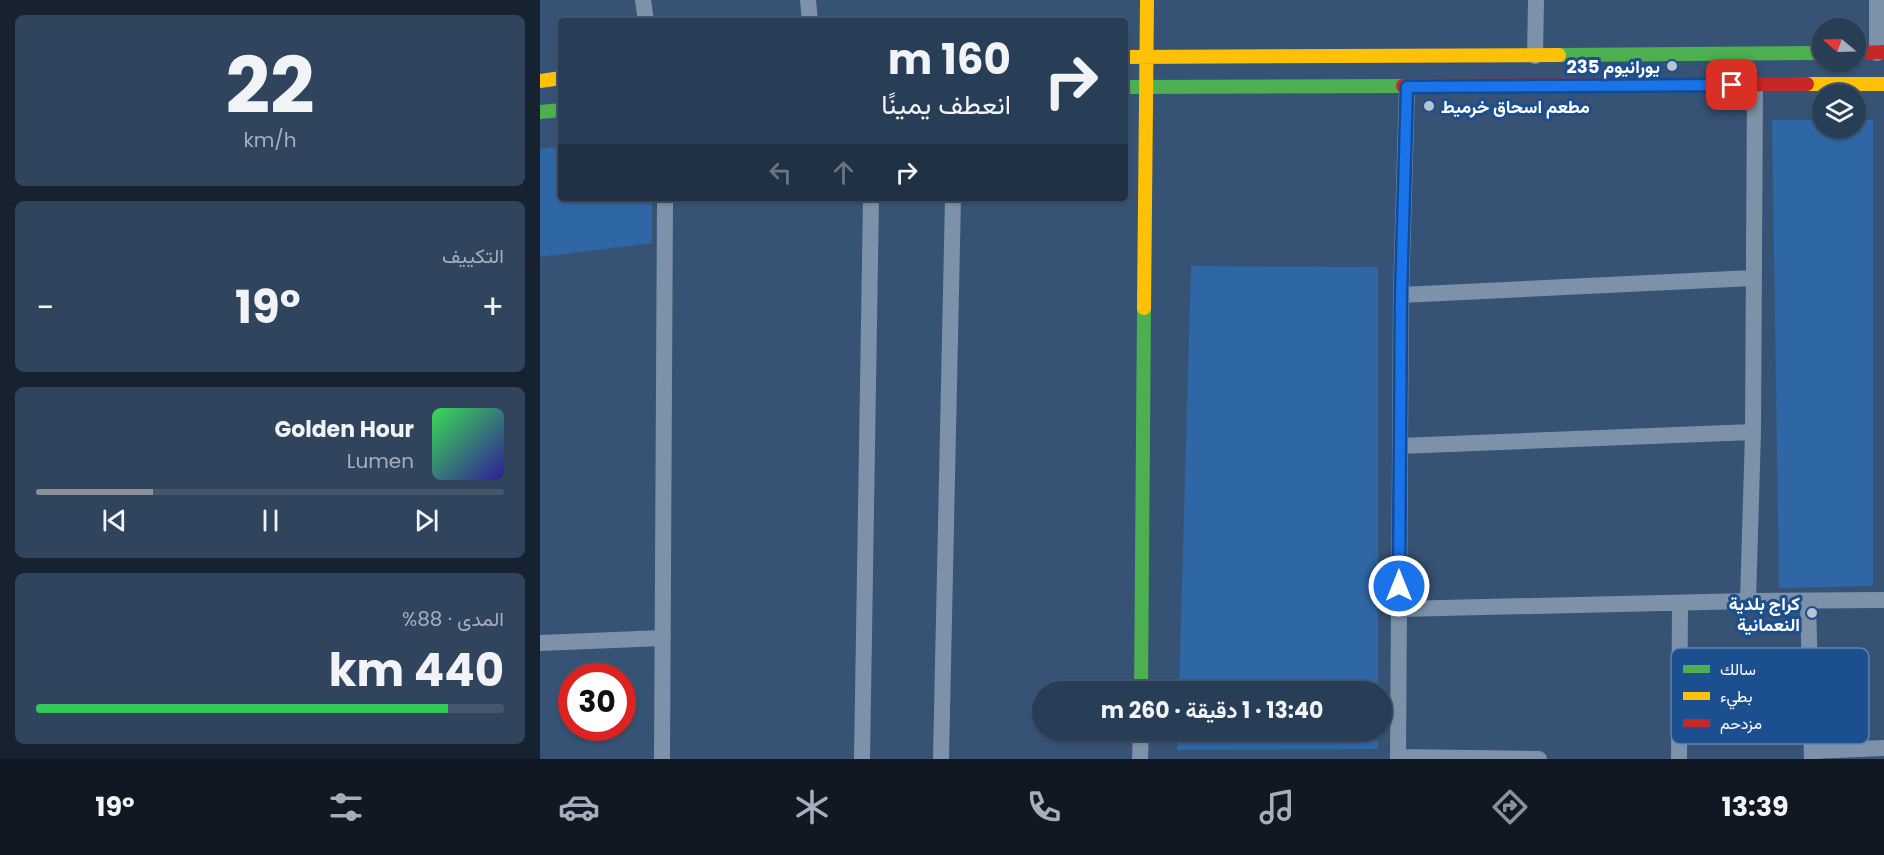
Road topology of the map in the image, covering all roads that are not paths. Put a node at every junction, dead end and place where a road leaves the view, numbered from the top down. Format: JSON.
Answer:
{"nodes":[{"id":1,"x":643,"y":0,"type":"edge"},
{"id":2,"x":808,"y":0,"type":"edge"},
{"id":3,"x":1147,"y":0,"type":"edge"},
{"id":4,"x":1536,"y":0,"type":"edge"},
{"id":5,"x":1877,"y":0,"type":"edge"},
{"id":6,"x":646,"y":18,"type":"edge"},
{"id":7,"x":810,"y":18,"type":"edge"},
{"id":8,"x":1881,"y":52,"type":"edge"},
{"id":9,"x":1812,"y":53,"type":"edge"},
{"id":10,"x":1866,"y":53,"type":"edge"},
{"id":11,"x":1145,"y":56,"type":"junction"},
{"id":12,"x":1535,"y":56,"type":"junction"},
{"id":13,"x":1128,"y":57,"type":"edge"},
{"id":14,"x":558,"y":78,"type":"edge"},
{"id":15,"x":540,"y":81,"type":"edge"},
{"id":16,"x":1884,"y":84,"type":"edge"},
{"id":17,"x":1755,"y":85,"type":"junction"},
{"id":18,"x":1145,"y":86,"type":"junction"},
{"id":19,"x":1128,"y":87,"type":"edge"},
{"id":20,"x":1407,"y":87,"type":"junction"},
{"id":21,"x":558,"y":110,"type":"edge"},
{"id":22,"x":540,"y":112,"type":"edge"},
{"id":23,"x":665,"y":201,"type":"edge"},
{"id":24,"x":871,"y":201,"type":"edge"},
{"id":25,"x":953,"y":201,"type":"edge"},
{"id":26,"x":1753,"y":278,"type":"junction"},
{"id":27,"x":1401,"y":295,"type":"junction"},
{"id":28,"x":1753,"y":432,"type":"junction"},
{"id":29,"x":1400,"y":446,"type":"junction"},
{"id":30,"x":1884,"y":600,"type":"edge"},
{"id":31,"x":1748,"y":601,"type":"junction"},
{"id":32,"x":1808,"y":601,"type":"junction"},
{"id":33,"x":1680,"y":603,"type":"junction"},
{"id":34,"x":1399,"y":609,"type":"junction"},
{"id":35,"x":663,"y":638,"type":"junction"},
{"id":36,"x":540,"y":643,"type":"edge"},
{"id":37,"x":1680,"y":648,"type":"edge"},
{"id":38,"x":1809,"y":648,"type":"edge"},
{"id":39,"x":1141,"y":681,"type":"edge"},
{"id":40,"x":1141,"y":741,"type":"edge"},
{"id":41,"x":1679,"y":744,"type":"edge"},
{"id":42,"x":1884,"y":748,"type":"edge"},
{"id":43,"x":1812,"y":755,"type":"edge"},
{"id":44,"x":1398,"y":758,"type":"edge"},
{"id":45,"x":662,"y":759,"type":"edge"},
{"id":46,"x":862,"y":759,"type":"edge"},
{"id":47,"x":940,"y":759,"type":"edge"},
{"id":48,"x":1140,"y":759,"type":"edge"},
{"id":49,"x":1539,"y":759,"type":"edge"},
{"id":50,"x":1679,"y":759,"type":"edge"}],
"edges":[{"from":1,"to":6,"type":"street"},
{"from":2,"to":7,"type":"street"},
{"from":3,"to":11,"type":"main road"},
{"from":4,"to":12,"type":"street"},
{"from":5,"to":8,"type":"street"},
{"from":8,"to":10,"type":"main road"},
{"from":9,"to":12,"type":"main road"},
{"from":11,"to":12,"type":"main road"},
{"from":11,"to":13,"type":"main road"},
{"from":11,"to":18,"type":"main road"},
{"from":14,"to":15,"type":"main road"},
{"from":16,"to":17,"type":"main road"},
{"from":17,"to":20,"type":"main road"},
{"from":17,"to":26,"type":"street"},
{"from":18,"to":19,"type":"main road"},
{"from":18,"to":20,"type":"main road"},
{"from":18,"to":39,"type":"main road"},
{"from":20,"to":27,"type":"street"},
{"from":21,"to":22,"type":"main road"},
{"from":23,"to":35,"type":"street"},
{"from":24,"to":46,"type":"street"},
{"from":25,"to":47,"type":"street"},
{"from":26,"to":27,"type":"street"},
{"from":26,"to":28,"type":"street"},
{"from":27,"to":29,"type":"street"},
{"from":28,"to":29,"type":"street"},
{"from":28,"to":31,"type":"street"},
{"from":29,"to":34,"type":"street"},
{"from":30,"to":32,"type":"street"},
{"from":31,"to":32,"type":"street"},
{"from":31,"to":33,"type":"street"},
{"from":32,"to":38,"type":"street"},
{"from":33,"to":34,"type":"street"},
{"from":33,"to":37,"type":"street"},
{"from":34,"to":44,"type":"street"},
{"from":35,"to":36,"type":"street"},
{"from":35,"to":45,"type":"street"},
{"from":40,"to":48,"type":"street"},
{"from":41,"to":50,"type":"street"},
{"from":42,"to":43,"type":"street"},
{"from":44,"to":49,"type":"street"}]}
